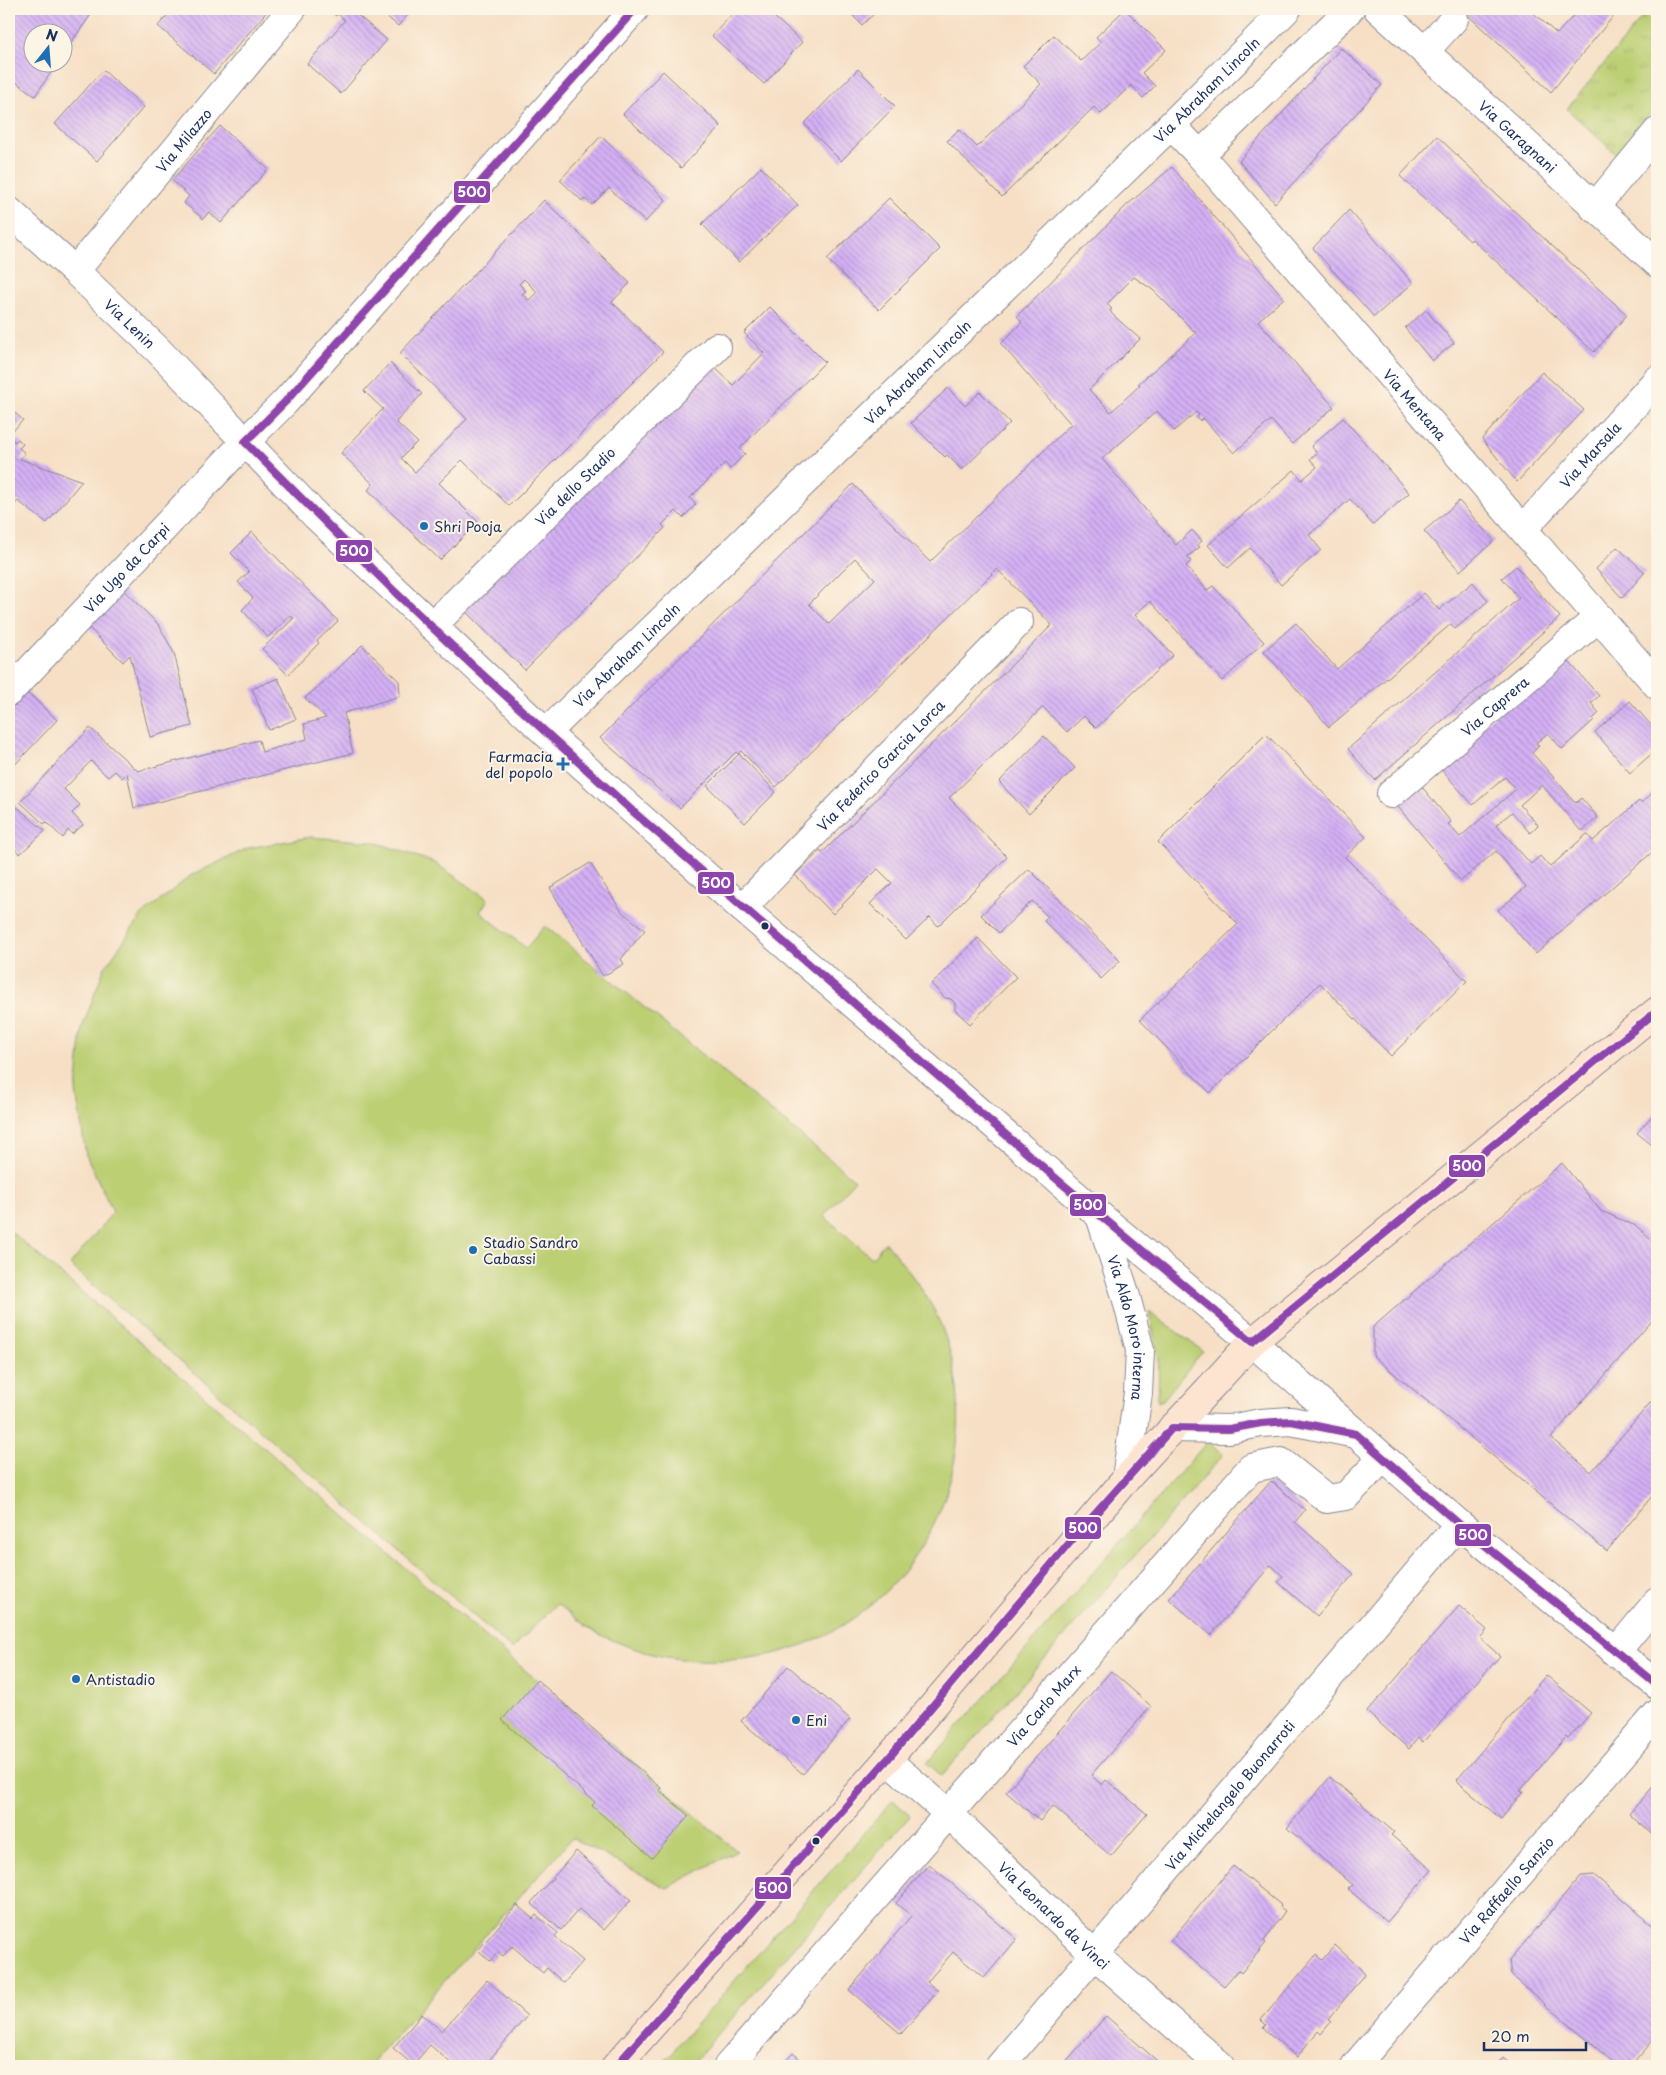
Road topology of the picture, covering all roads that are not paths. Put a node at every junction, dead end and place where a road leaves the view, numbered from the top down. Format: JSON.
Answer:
{"nodes":[{"id":1,"x":292,"y":9,"type":"edge"},
{"id":2,"x":635,"y":9,"type":"edge"},
{"id":3,"x":1287,"y":9,"type":"edge"},
{"id":4,"x":1350,"y":9,"type":"edge"},
{"id":5,"x":1378,"y":9,"type":"edge"},
{"id":6,"x":1454,"y":20,"type":"dead end"},
{"id":7,"x":1425,"y":51,"type":"junction"},
{"id":8,"x":1171,"y":125,"type":"junction"},
{"id":9,"x":1657,"y":132,"type":"edge"},
{"id":10,"x":1200,"y":155,"type":"junction"},
{"id":11,"x":1594,"y":208,"type":"junction"},
{"id":12,"x":9,"y":211,"type":"edge"},
{"id":13,"x":1657,"y":263,"type":"edge"},
{"id":14,"x":75,"y":270,"type":"junction"},
{"id":15,"x":717,"y":347,"type":"dead end"},
{"id":16,"x":1657,"y":380,"type":"edge"},
{"id":17,"x":245,"y":442,"type":"junction"},
{"id":18,"x":1523,"y":529,"type":"junction"},
{"id":19,"x":1599,"y":617,"type":"junction"},
{"id":20,"x":1019,"y":622,"type":"dead end"},
{"id":21,"x":432,"y":626,"type":"junction"},
{"id":22,"x":1657,"y":685,"type":"edge"},
{"id":23,"x":9,"y":692,"type":"edge"},
{"id":24,"x":546,"y":734,"type":"junction"},
{"id":25,"x":1391,"y":794,"type":"dead end"},
{"id":26,"x":742,"y":908,"type":"junction"},
{"id":27,"x":1657,"y":1011,"type":"edge"},
{"id":28,"x":1100,"y":1216,"type":"junction"},
{"id":29,"x":1252,"y":1342,"type":"junction"},
{"id":30,"x":1172,"y":1428,"type":"junction"},
{"id":31,"x":1356,"y":1434,"type":"junction"},
{"id":32,"x":1384,"y":1458,"type":"junction"},
{"id":33,"x":1126,"y":1479,"type":"junction"},
{"id":34,"x":1459,"y":1524,"type":"junction"},
{"id":35,"x":1657,"y":1602,"type":"edge"},
{"id":36,"x":1615,"y":1653,"type":"junction"},
{"id":37,"x":1657,"y":1686,"type":"edge"},
{"id":38,"x":1657,"y":1714,"type":"edge"},
{"id":39,"x":887,"y":1760,"type":"junction"},
{"id":40,"x":949,"y":1814,"type":"junction"},
{"id":41,"x":1096,"y":1956,"type":"junction"},
{"id":42,"x":616,"y":2066,"type":"edge"},
{"id":43,"x":728,"y":2066,"type":"edge"},
{"id":44,"x":1000,"y":2066,"type":"edge"},
{"id":45,"x":1222,"y":2066,"type":"edge"},
{"id":46,"x":1355,"y":2066,"type":"edge"}],
"edges":[{"from":1,"to":14,"type":"street","name":"Via Milazzo"},
{"from":2,"to":17,"type":"street","name":"Via Ugo da Carpi"},
{"from":3,"to":8,"type":"street","name":"Via Abraham Lincoln"},
{"from":4,"to":10,"type":"street"},
{"from":5,"to":7,"type":"street","name":"Via Garagnani"},
{"from":6,"to":7,"type":"street"},
{"from":7,"to":11,"type":"street","name":"Via Garagnani"},
{"from":8,"to":10,"type":"street","name":"Via Mentana"},
{"from":8,"to":24,"type":"street","name":"Via Abraham Lincoln"},
{"from":9,"to":11,"type":"street"},
{"from":10,"to":18,"type":"street","name":"Via Mentana"},
{"from":11,"to":13,"type":"street","name":"Via Garagnani"},
{"from":12,"to":14,"type":"street","name":"Via Lenin"},
{"from":14,"to":17,"type":"street","name":"Via Lenin"},
{"from":15,"to":21,"type":"street","name":"Via dello Stadio"},
{"from":16,"to":18,"type":"street","name":"Via Marsala"},
{"from":17,"to":21,"type":"street"},
{"from":17,"to":23,"type":"street","name":"Via Ugo da Carpi"},
{"from":18,"to":19,"type":"street","name":"Via Mentana"},
{"from":19,"to":22,"type":"street","name":"Via Mentana"},
{"from":19,"to":25,"type":"street","name":"Via Caprera"},
{"from":20,"to":26,"type":"street","name":"Via Federico Garcia Lorca"},
{"from":21,"to":24,"type":"street"},
{"from":24,"to":26,"type":"street"},
{"from":26,"to":28,"type":"street"},
{"from":27,"to":29,"type":"main road"},
{"from":28,"to":29,"type":"street","name":"Via Aldo Moro interna"},
{"from":28,"to":33,"type":"street","name":"Via Aldo Moro interna"},
{"from":29,"to":30,"type":"main road"},
{"from":29,"to":31,"type":"street","name":"Via Aldo Moro interna"},
{"from":30,"to":31,"type":"street","name":"Via Aldo Moro interna"},
{"from":30,"to":33,"type":"main road"},
{"from":31,"to":32,"type":"street","name":"Via Aldo Moro interna"},
{"from":32,"to":34,"type":"street","name":"Via Aldo Moro interna"},
{"from":32,"to":40,"type":"street","name":"Via Carlo Marx"},
{"from":33,"to":39,"type":"main road"},
{"from":34,"to":36,"type":"street","name":"Via Aldo Moro interna"},
{"from":34,"to":41,"type":"street","name":"Via Michelangelo Buonarroti"},
{"from":35,"to":36,"type":"street"},
{"from":36,"to":37,"type":"street","name":"Via Aldo Moro interna"},
{"from":38,"to":46,"type":"street","name":"Via Raffaello Sanzio"},
{"from":39,"to":40,"type":"street","name":"Via Leonardo da Vinci"},
{"from":39,"to":42,"type":"main road"},
{"from":40,"to":41,"type":"street","name":"Via Leonardo da Vinci"},
{"from":40,"to":43,"type":"street","name":"Via Carlo Marx"},
{"from":41,"to":44,"type":"street","name":"Via Michelangelo Buonarroti"},
{"from":41,"to":45,"type":"street","name":"Via Leonardo da Vinci"}]}
